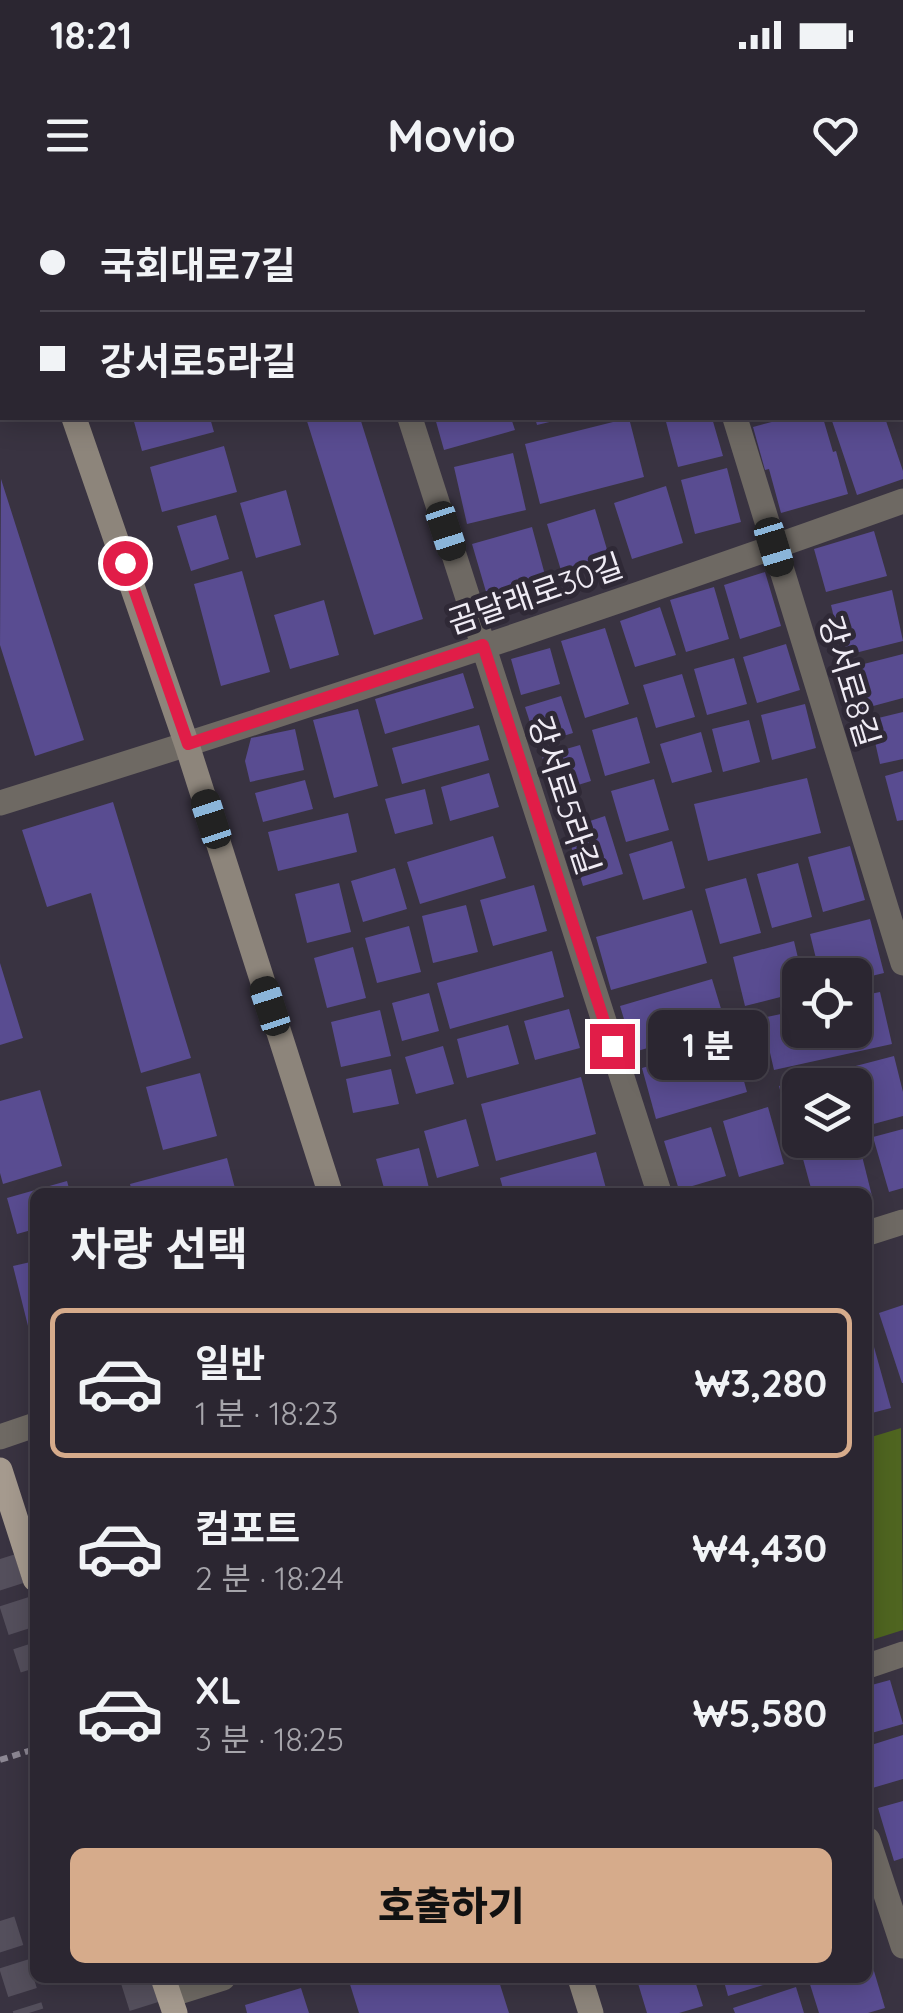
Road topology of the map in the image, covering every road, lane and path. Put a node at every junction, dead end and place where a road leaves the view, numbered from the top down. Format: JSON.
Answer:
{"nodes":[{"id":1,"x":75,"y":420,"type":"edge"},
{"id":2,"x":411,"y":420,"type":"edge"},
{"id":3,"x":735,"y":420,"type":"edge"},
{"id":4,"x":903,"y":501,"type":"edge"},
{"id":5,"x":774,"y":547,"type":"junction"},
{"id":6,"x":483,"y":645,"type":"junction"},
{"id":7,"x":188,"y":744,"type":"junction"},
{"id":8,"x":0,"y":803,"type":"edge"},
{"id":9,"x":903,"y":963,"type":"edge"},
{"id":10,"x":329,"y":1188,"type":"edge"},
{"id":11,"x":658,"y":1188,"type":"edge"},
{"id":12,"x":903,"y":1222,"type":"edge"},
{"id":13,"x":872,"y":1233,"type":"edge"},
{"id":14,"x":30,"y":1427,"type":"edge"},
{"id":15,"x":0,"y":1438,"type":"edge"},
{"id":16,"x":0,"y":1470,"type":"edge"},
{"id":17,"x":30,"y":1563,"type":"edge"},
{"id":18,"x":903,"y":1654,"type":"edge"},
{"id":19,"x":872,"y":1665,"type":"edge"},
{"id":20,"x":30,"y":1751,"type":"edge"},
{"id":21,"x":0,"y":1760,"type":"edge"},
{"id":22,"x":872,"y":1852,"type":"edge"},
{"id":23,"x":903,"y":1946,"type":"edge"},
{"id":24,"x":207,"y":1983,"type":"edge"},
{"id":25,"x":582,"y":1983,"type":"edge"},
{"id":26,"x":169,"y":1995,"type":"edge"},
{"id":27,"x":591,"y":2013,"type":"edge"}],
"edges":[{"from":1,"to":7,"type":"street"},
{"from":2,"to":6,"type":"street","name":"강서로5라길"},
{"from":3,"to":5,"type":"street","name":"강서로8길"},
{"from":4,"to":5,"type":"street","name":"곰달래로30길"},
{"from":5,"to":6,"type":"street","name":"곰달래로30길"},
{"from":5,"to":9,"type":"street","name":"강서로8길"},
{"from":6,"to":7,"type":"street","name":"곰달래로30길"},
{"from":6,"to":11,"type":"street","name":"강서로5라길"},
{"from":7,"to":8,"type":"street","name":"곰달래로30길"},
{"from":7,"to":10,"type":"street"},
{"from":12,"to":13,"type":"street"},
{"from":14,"to":15,"type":"street"},
{"from":16,"to":17,"type":"main road"},
{"from":18,"to":19,"type":"street"},
{"from":20,"to":21,"type":"path"},
{"from":22,"to":23,"type":"street"},
{"from":24,"to":26,"type":"street"},
{"from":25,"to":27,"type":"street"}]}
